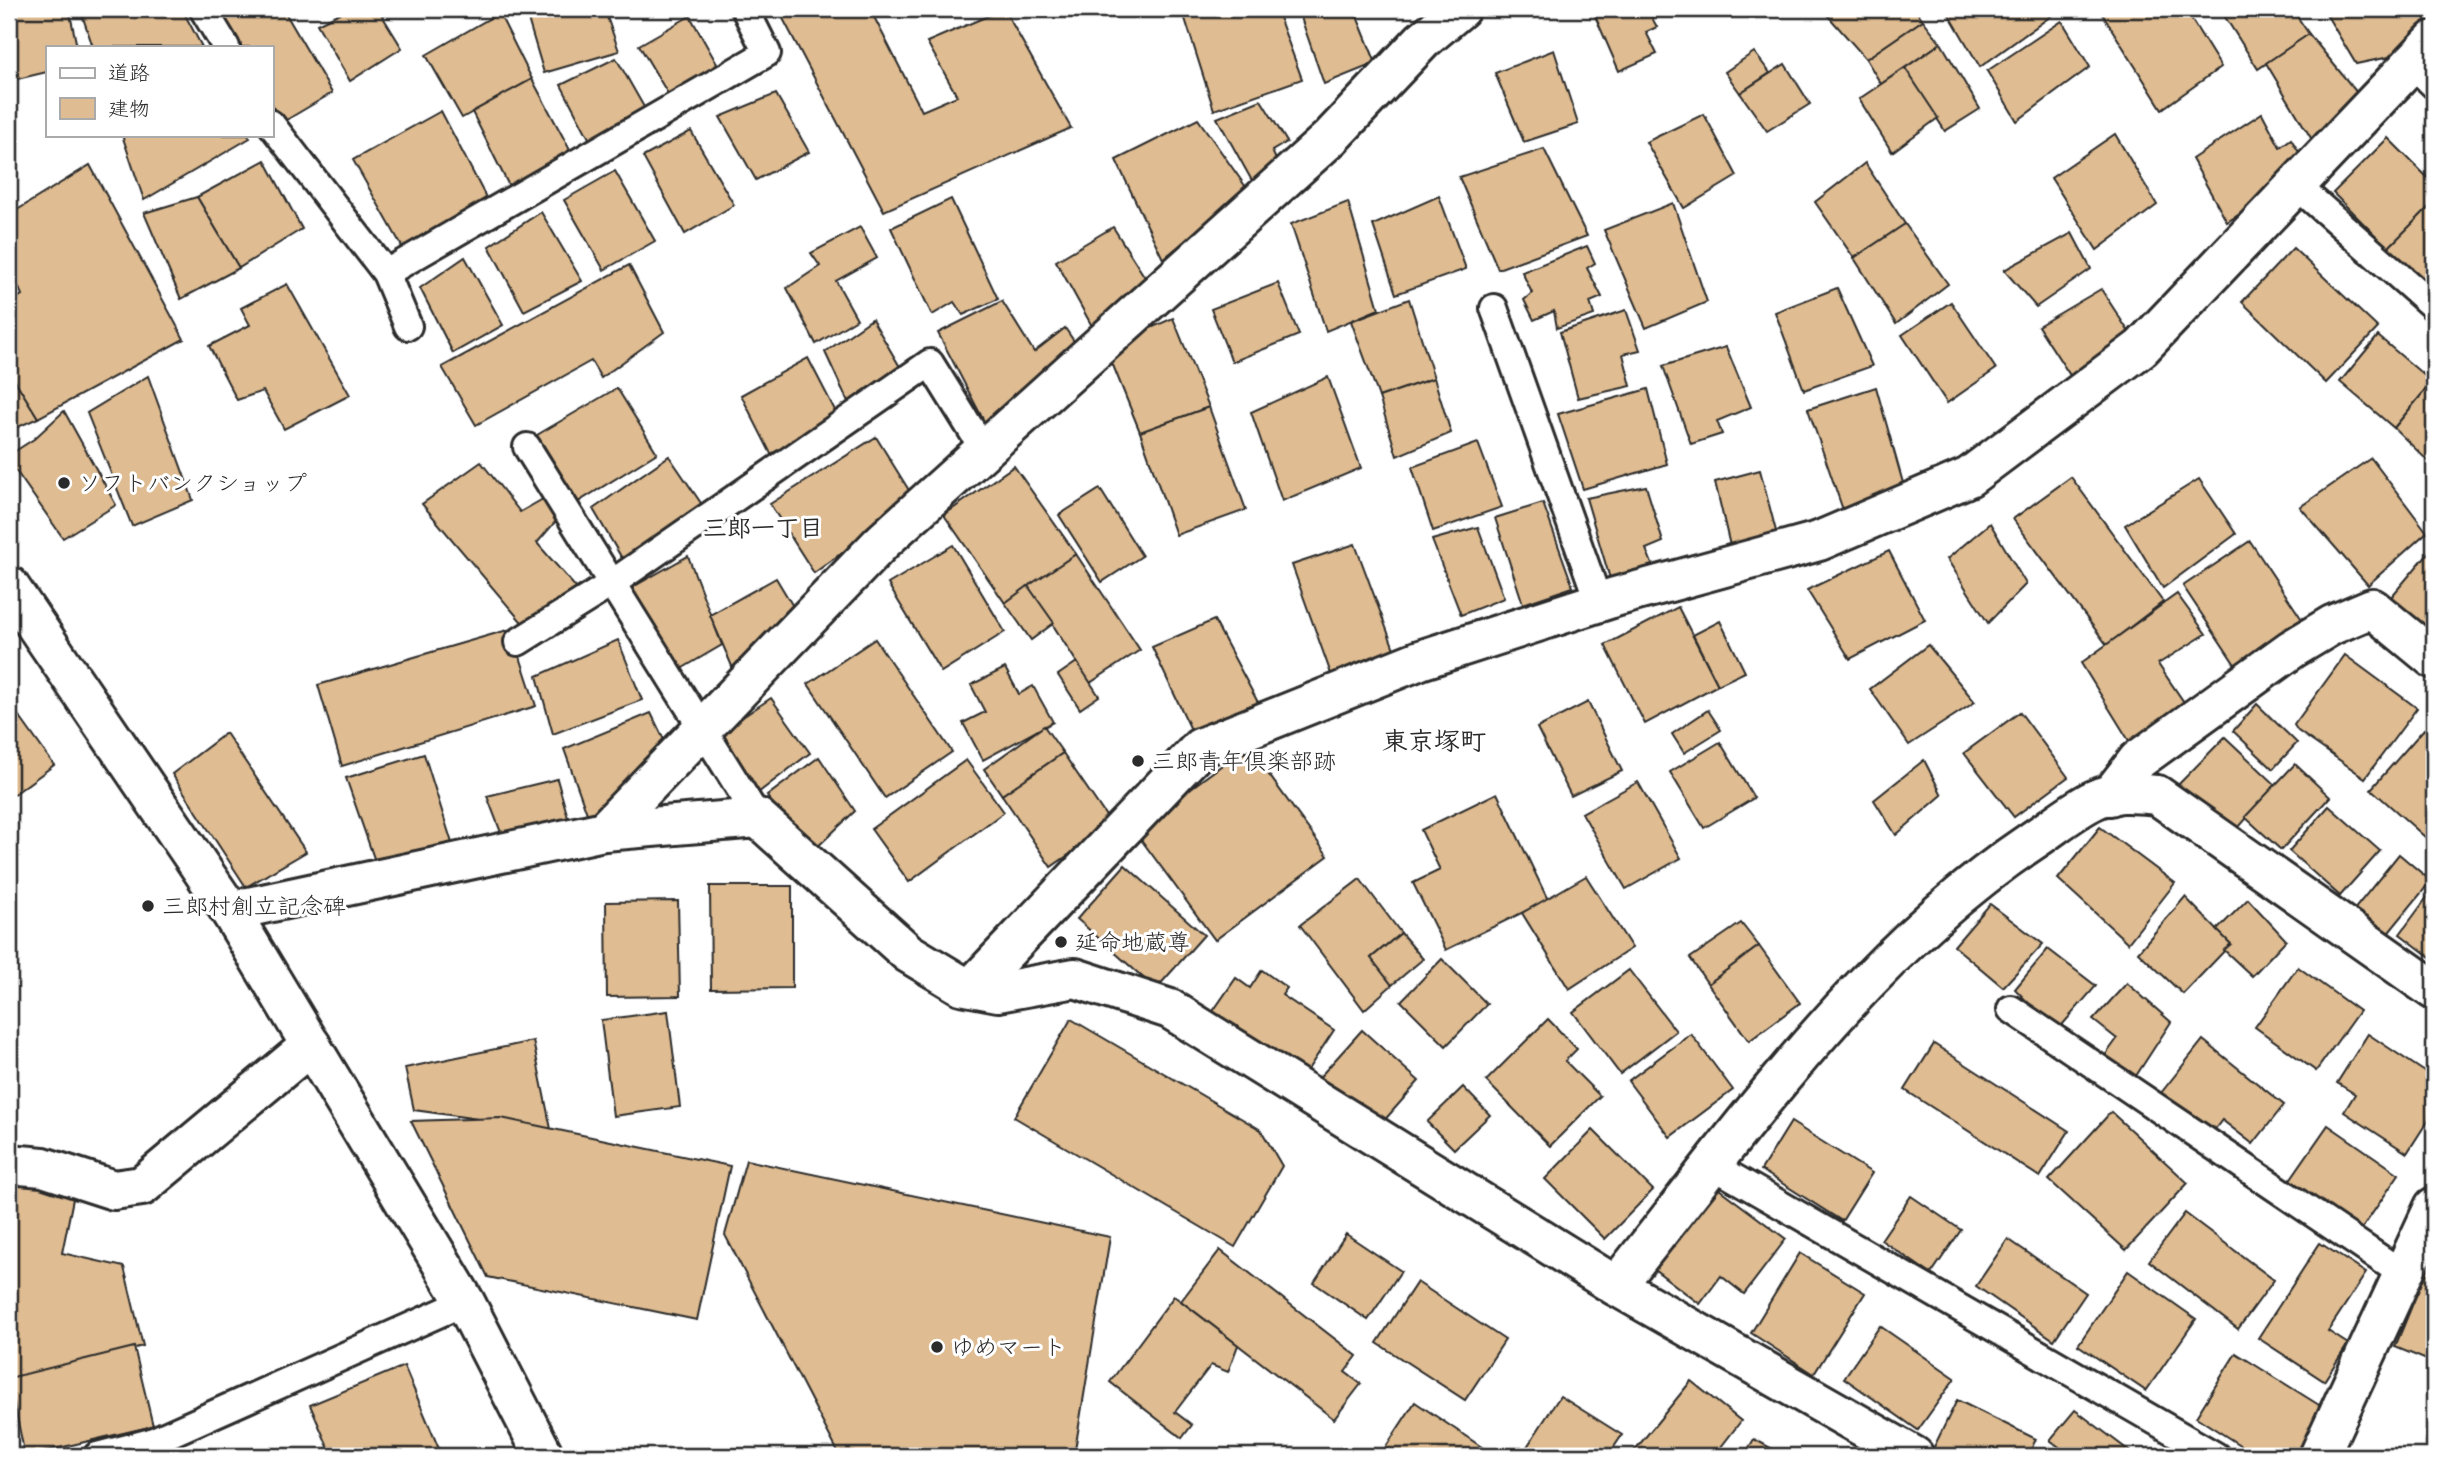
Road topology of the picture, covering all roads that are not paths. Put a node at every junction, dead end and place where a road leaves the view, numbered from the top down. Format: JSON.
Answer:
{"nodes":[{"id":1,"x":203,"y":9,"type":"edge"},
{"id":2,"x":745,"y":9,"type":"edge"},
{"id":3,"x":1460,"y":9,"type":"edge"},
{"id":4,"x":225,"y":46,"type":"edge"},
{"id":5,"x":2427,"y":63,"type":"edge"},
{"id":6,"x":273,"y":127,"type":"edge"},
{"id":7,"x":2296,"y":185,"type":"junction"},
{"id":8,"x":386,"y":273,"type":"junction"},
{"id":9,"x":2434,"y":307,"type":"edge"},
{"id":10,"x":1494,"y":308,"type":"dead end"},
{"id":11,"x":408,"y":326,"type":"dead end"},
{"id":12,"x":527,"y":447,"type":"dead end"},
{"id":13,"x":984,"y":450,"type":"junction"},
{"id":14,"x":611,"y":584,"type":"junction"},
{"id":15,"x":9,"y":586,"type":"edge"},
{"id":16,"x":1599,"y":603,"type":"junction"},
{"id":17,"x":518,"y":642,"type":"dead end"},
{"id":18,"x":2434,"y":659,"type":"edge"},
{"id":19,"x":701,"y":730,"type":"junction"},
{"id":20,"x":2110,"y":796,"type":"junction"},
{"id":21,"x":758,"y":818,"type":"junction"},
{"id":22,"x":604,"y":831,"type":"junction"},
{"id":23,"x":230,"y":911,"type":"junction"},
{"id":24,"x":973,"y":986,"type":"junction"},
{"id":25,"x":2434,"y":990,"type":"edge"},
{"id":26,"x":2011,"y":1009,"type":"dead end"},
{"id":27,"x":311,"y":1045,"type":"junction"},
{"id":28,"x":9,"y":1164,"type":"edge"},
{"id":29,"x":1713,"y":1165,"type":"junction"},
{"id":30,"x":2434,"y":1207,"type":"edge"},
{"id":31,"x":2403,"y":1274,"type":"junction"},
{"id":32,"x":1616,"y":1286,"type":"junction"},
{"id":33,"x":465,"y":1302,"type":"junction"},
{"id":34,"x":97,"y":1456,"type":"edge"},
{"id":35,"x":544,"y":1456,"type":"edge"},
{"id":36,"x":1914,"y":1456,"type":"edge"},
{"id":37,"x":2216,"y":1456,"type":"edge"},
{"id":38,"x":2319,"y":1456,"type":"edge"}],
"edges":[{"from":1,"to":4,"type":"lane"},
{"from":2,"to":8,"type":"lane"},
{"from":3,"to":13,"type":"street"},
{"from":5,"to":7,"type":"street"},
{"from":6,"to":8,"type":"lane"},
{"from":7,"to":9,"type":"lane"},
{"from":7,"to":16,"type":"street"},
{"from":8,"to":11,"type":"lane"},
{"from":10,"to":16,"type":"lane"},
{"from":12,"to":14,"type":"lane"},
{"from":13,"to":14,"type":"lane"},
{"from":13,"to":19,"type":"street"},
{"from":14,"to":17,"type":"lane"},
{"from":14,"to":19,"type":"lane"},
{"from":15,"to":23,"type":"street"},
{"from":16,"to":24,"type":"street"},
{"from":18,"to":20,"type":"street"},
{"from":19,"to":21,"type":"lane"},
{"from":19,"to":22,"type":"street"},
{"from":20,"to":25,"type":"street"},
{"from":20,"to":29,"type":"street"},
{"from":21,"to":22,"type":"street"},
{"from":21,"to":24,"type":"street"},
{"from":22,"to":23,"type":"street"},
{"from":23,"to":27,"type":"street"},
{"from":24,"to":32,"type":"street"},
{"from":26,"to":31,"type":"lane"},
{"from":27,"to":28,"type":"street"},
{"from":27,"to":33,"type":"street"},
{"from":29,"to":32,"type":"street"},
{"from":29,"to":37,"type":"lane"},
{"from":30,"to":31,"type":"street"},
{"from":31,"to":38,"type":"street"},
{"from":32,"to":36,"type":"street"},
{"from":33,"to":34,"type":"lane"},
{"from":33,"to":35,"type":"street"}]}
